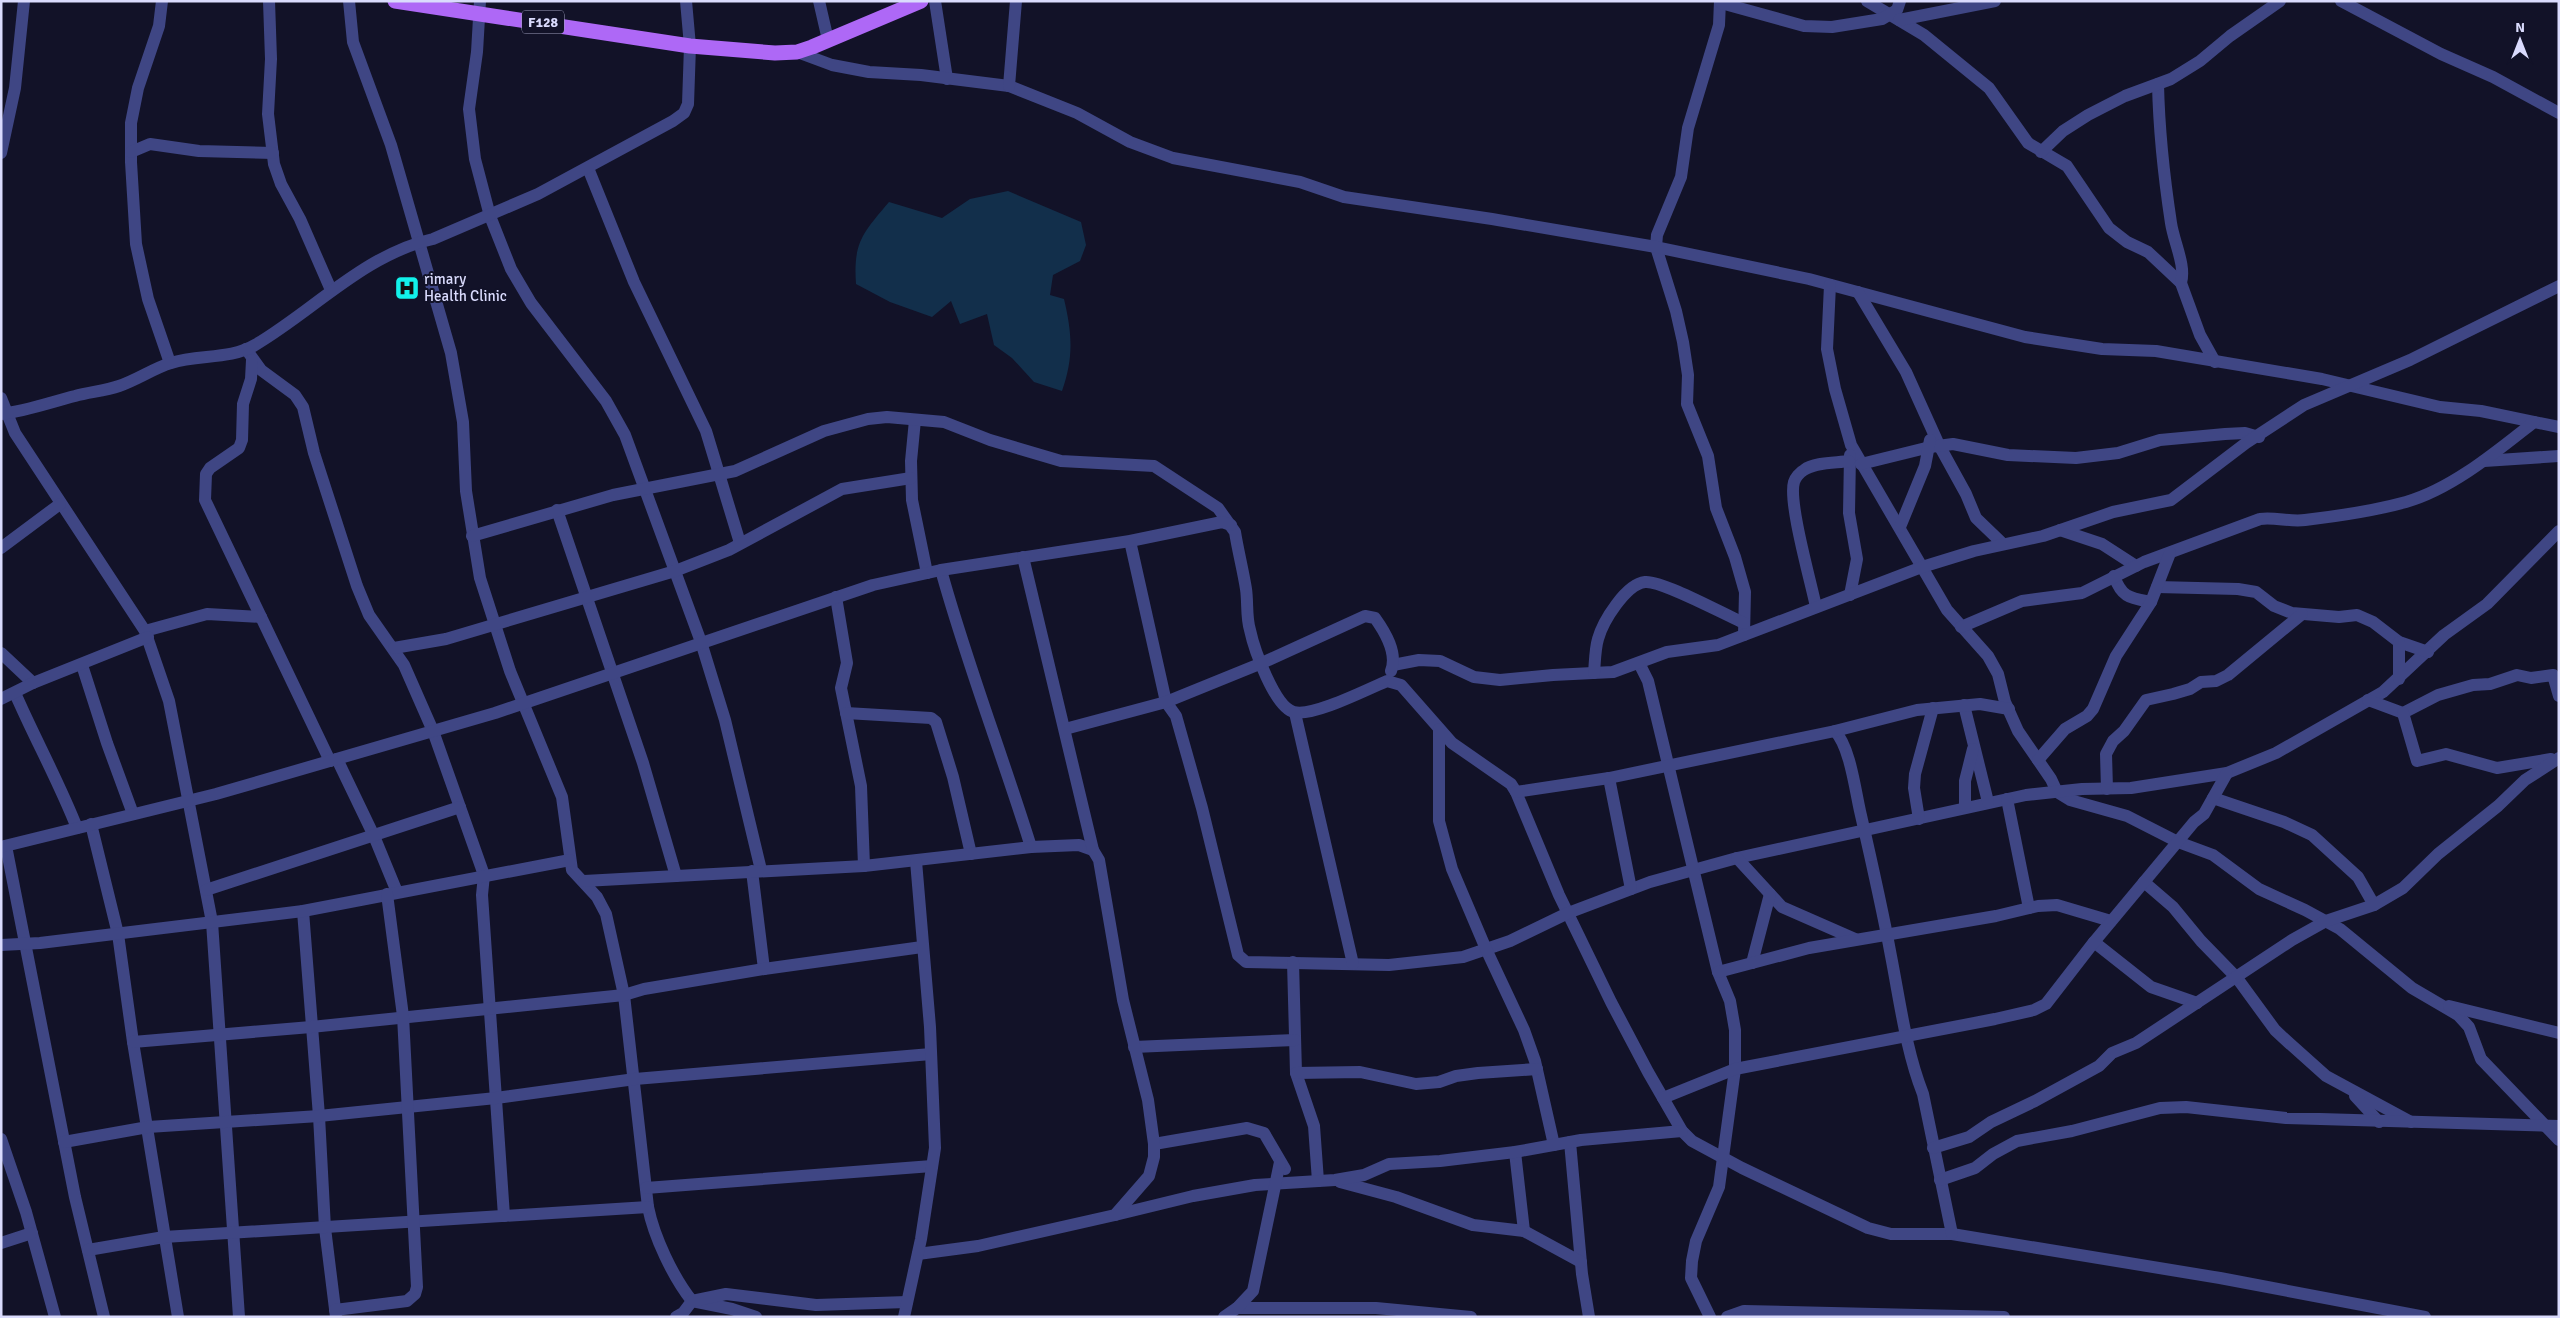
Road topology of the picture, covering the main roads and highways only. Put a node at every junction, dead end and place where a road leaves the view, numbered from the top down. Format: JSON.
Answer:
{"nodes":[{"id":1,"x":395,"y":1,"type":"edge"},
{"id":2,"x":921,"y":1,"type":"edge"},
{"id":3,"x":480,"y":7,"type":"edge"}],
"edges":[{"from":1,"to":3,"type":"main road","number":"F128"},
{"from":2,"to":3,"type":"main road","number":"F128"}]}
